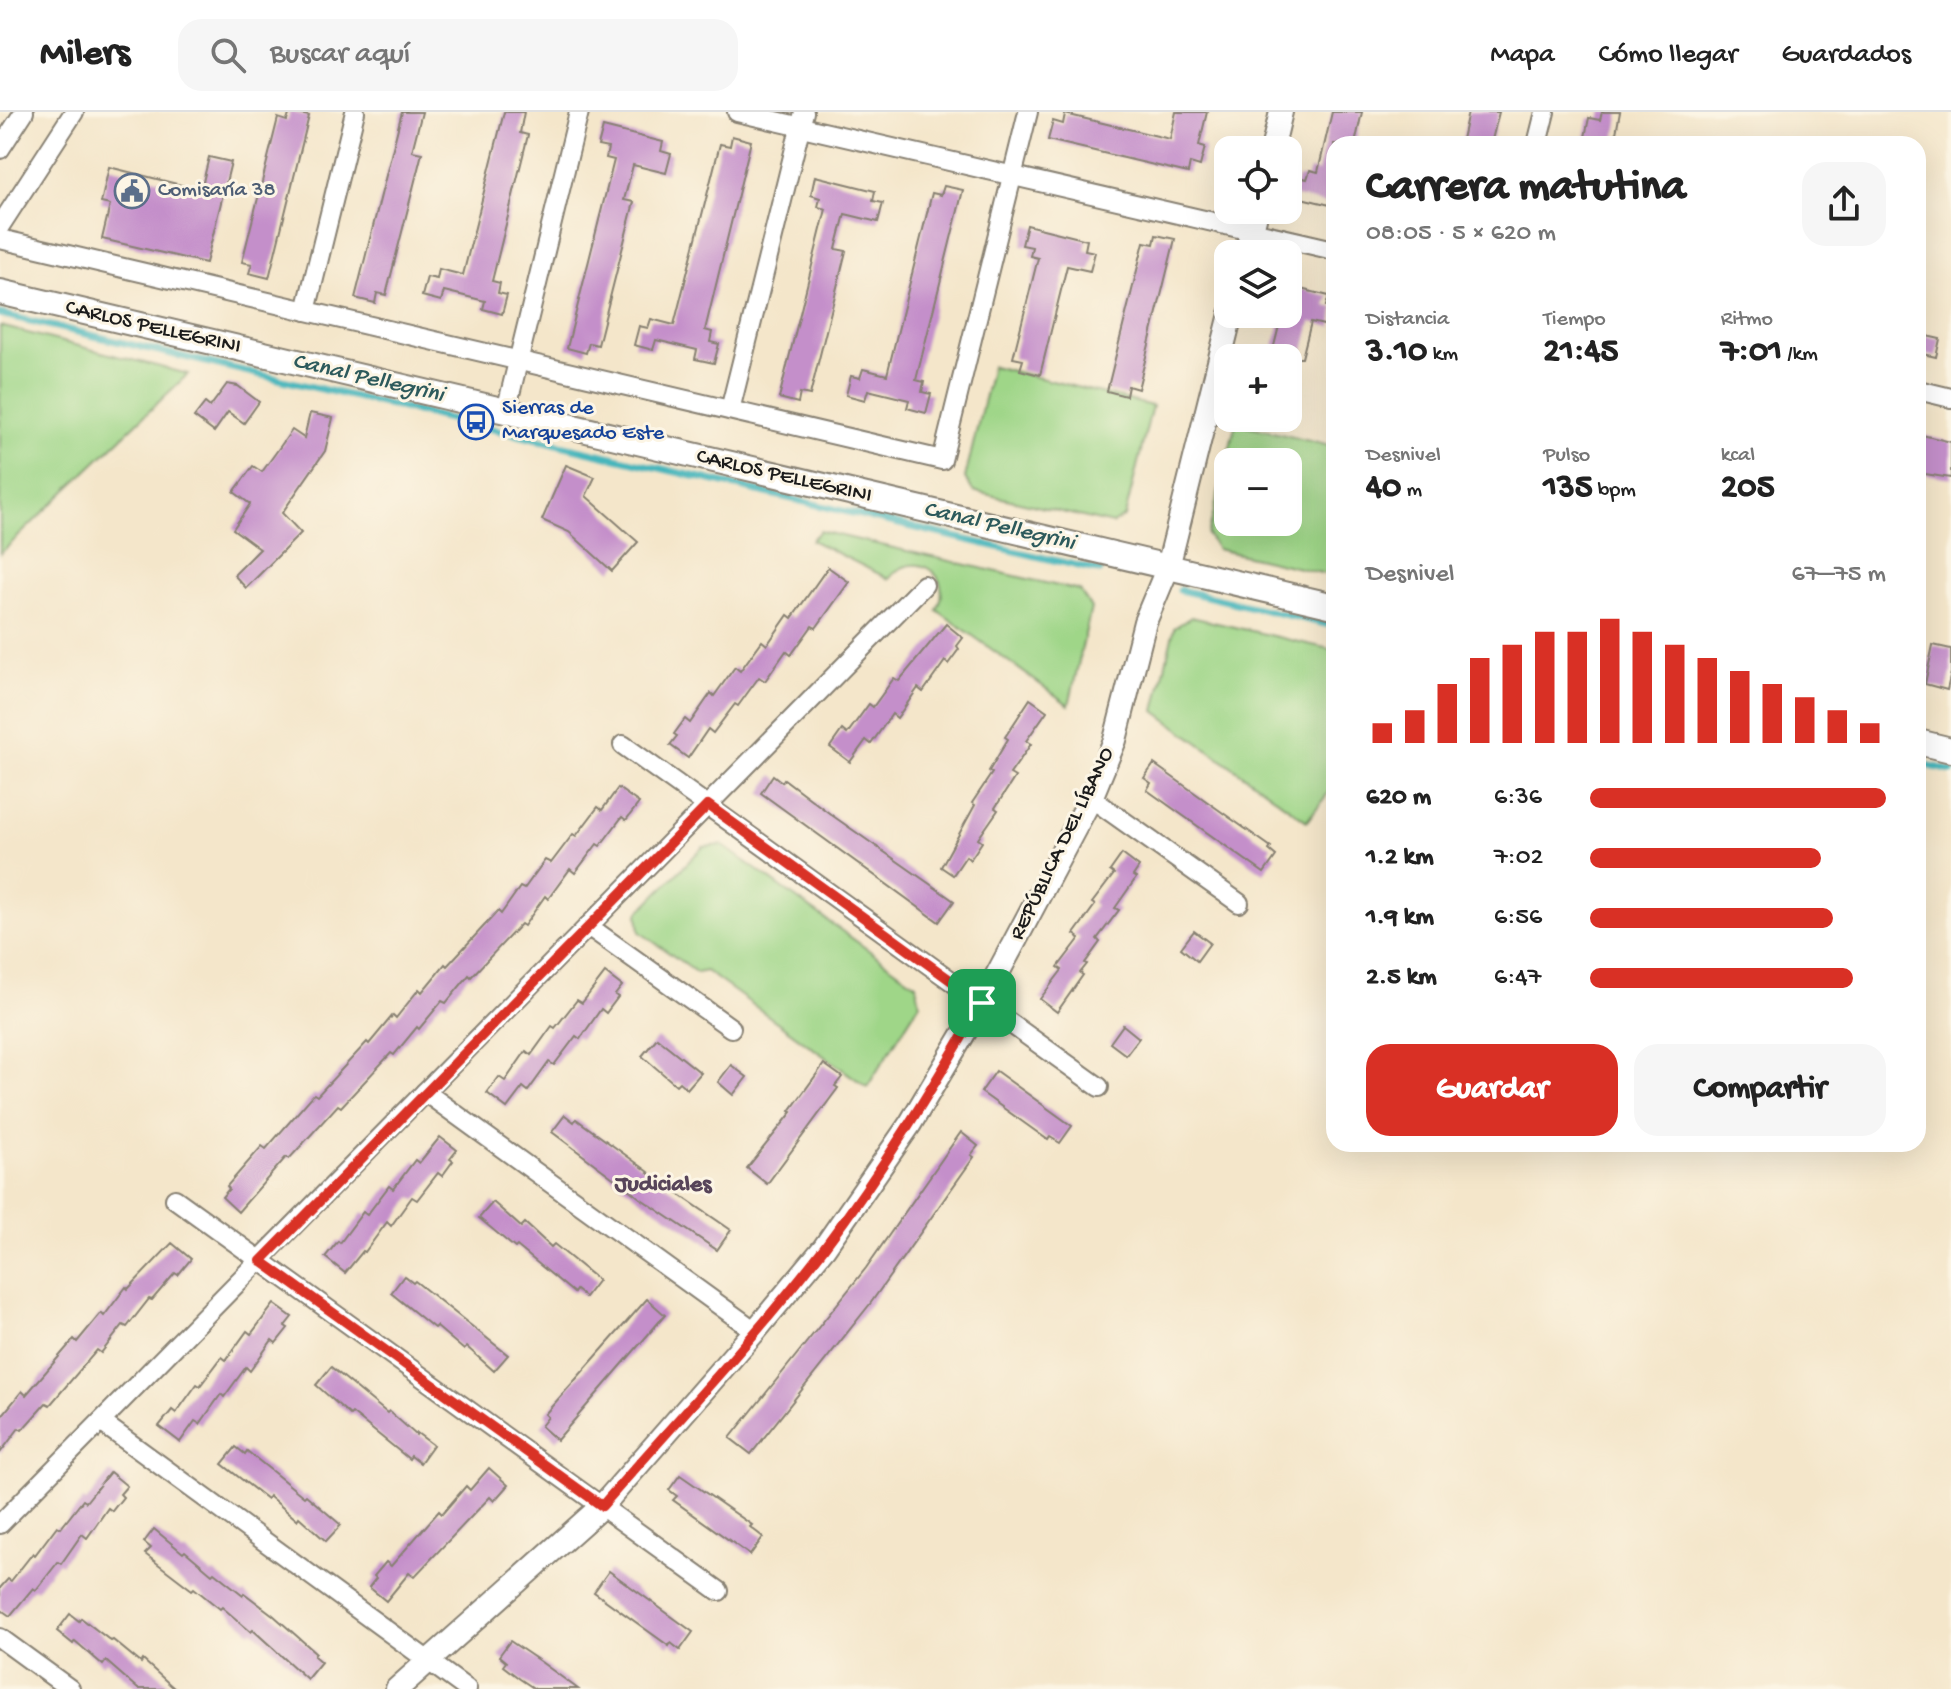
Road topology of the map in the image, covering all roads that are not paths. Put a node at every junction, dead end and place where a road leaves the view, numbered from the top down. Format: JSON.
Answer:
{"nodes":[{"id":1,"x":24,"y":112,"type":"edge"},
{"id":2,"x":74,"y":112,"type":"edge"},
{"id":3,"x":355,"y":112,"type":"edge"},
{"id":4,"x":579,"y":112,"type":"edge"},
{"id":5,"x":737,"y":112,"type":"edge"},
{"id":6,"x":1028,"y":112,"type":"edge"},
{"id":7,"x":1281,"y":112,"type":"edge"},
{"id":8,"x":1545,"y":112,"type":"edge"},
{"id":9,"x":802,"y":119,"type":"edge"},
{"id":10,"x":1275,"y":136,"type":"edge"},
{"id":11,"x":1539,"y":136,"type":"edge"},
{"id":12,"x":0,"y":149,"type":"edge"},
{"id":13,"x":1012,"y":176,"type":"junction"},
{"id":14,"x":1214,"y":214,"type":"edge"},
{"id":15,"x":1262,"y":224,"type":"edge"},
{"id":16,"x":0,"y":226,"type":"edge"},
{"id":17,"x":0,"y":239,"type":"edge"},
{"id":18,"x":1326,"y":247,"type":"edge"},
{"id":19,"x":0,"y":292,"type":"edge"},
{"id":20,"x":306,"y":311,"type":"junction"},
{"id":21,"x":1228,"y":328,"type":"edge"},
{"id":22,"x":518,"y":361,"type":"junction"},
{"id":23,"x":1926,"y":392,"type":"edge"},
{"id":24,"x":1951,"y":398,"type":"edge"},
{"id":25,"x":730,"y":410,"type":"junction"},
{"id":26,"x":506,"y":411,"type":"junction"},
{"id":27,"x":1168,"y":567,"type":"junction"},
{"id":28,"x":924,"y":585,"type":"dead end"},
{"id":29,"x":1326,"y":604,"type":"edge"},
{"id":30,"x":1926,"y":744,"type":"edge"},
{"id":31,"x":623,"y":745,"type":"dead end"},
{"id":32,"x":1951,"y":750,"type":"edge"},
{"id":33,"x":1091,"y":798,"type":"junction"},
{"id":34,"x":708,"y":805,"type":"junction"},
{"id":35,"x":1239,"y":903,"type":"dead end"},
{"id":36,"x":588,"y":926,"type":"junction"},
{"id":37,"x":982,"y":1003,"type":"junction"},
{"id":38,"x":731,"y":1028,"type":"dead end"},
{"id":39,"x":1099,"y":1087,"type":"dead end"},
{"id":40,"x":425,"y":1092,"type":"junction"},
{"id":41,"x":175,"y":1199,"type":"dead end"},
{"id":42,"x":261,"y":1261,"type":"junction"},
{"id":43,"x":755,"y":1331,"type":"junction"},
{"id":44,"x":101,"y":1422,"type":"junction"},
{"id":45,"x":602,"y":1506,"type":"junction"},
{"id":46,"x":0,"y":1524,"type":"edge"},
{"id":47,"x":719,"y":1591,"type":"dead end"},
{"id":48,"x":0,"y":1638,"type":"edge"},
{"id":49,"x":428,"y":1661,"type":"junction"},
{"id":50,"x":70,"y":1689,"type":"edge"},
{"id":51,"x":397,"y":1689,"type":"edge"},
{"id":52,"x":467,"y":1689,"type":"edge"}],
"edges":[{"from":1,"to":12,"type":"street"},
{"from":2,"to":16,"type":"street"},
{"from":3,"to":20,"type":"street"},
{"from":4,"to":22,"type":"street"},
{"from":5,"to":9,"type":"street"},
{"from":6,"to":13,"type":"street"},
{"from":7,"to":10,"type":"street"},
{"from":8,"to":11,"type":"street"},
{"from":9,"to":13,"type":"street"},
{"from":9,"to":25,"type":"street"},
{"from":13,"to":14,"type":"street"},
{"from":13,"to":25,"type":"street"},
{"from":15,"to":18,"type":"street"},
{"from":17,"to":20,"type":"street"},
{"from":19,"to":26,"type":"main road","name":"CARLOS PELLEGRINI"},
{"from":20,"to":22,"type":"street"},
{"from":21,"to":27,"type":"street","name":"REPÚBLICA DEL LÍBANO"},
{"from":22,"to":25,"type":"street"},
{"from":22,"to":26,"type":"street"},
{"from":23,"to":24,"type":"street"},
{"from":26,"to":27,"type":"main road","name":"CARLOS PELLEGRINI"},
{"from":27,"to":29,"type":"main road","name":"CARLOS PELLEGRINI"},
{"from":27,"to":33,"type":"street","name":"REPÚBLICA DEL LÍBANO"},
{"from":28,"to":34,"type":"street"},
{"from":30,"to":32,"type":"main road"},
{"from":31,"to":34,"type":"street"},
{"from":33,"to":35,"type":"street"},
{"from":33,"to":37,"type":"street","name":"REPÚBLICA DEL LÍBANO"},
{"from":34,"to":36,"type":"street"},
{"from":34,"to":37,"type":"street"},
{"from":36,"to":38,"type":"street"},
{"from":36,"to":40,"type":"street"},
{"from":37,"to":39,"type":"street"},
{"from":37,"to":43,"type":"street","name":"REPÚBLICA DEL LÍBANO"},
{"from":40,"to":42,"type":"street"},
{"from":40,"to":43,"type":"street"},
{"from":41,"to":42,"type":"street"},
{"from":42,"to":44,"type":"street"},
{"from":42,"to":45,"type":"street"},
{"from":43,"to":45,"type":"street","name":"REPÚBLICA DEL LÍBANO"},
{"from":44,"to":46,"type":"street"},
{"from":44,"to":49,"type":"street"},
{"from":45,"to":47,"type":"street"},
{"from":45,"to":49,"type":"street","name":"REPÚBLICA DEL LÍBANO"},
{"from":48,"to":50,"type":"street"},
{"from":49,"to":51,"type":"street","name":"REPÚBLICA DEL LÍBANO"},
{"from":49,"to":52,"type":"street"}]}
